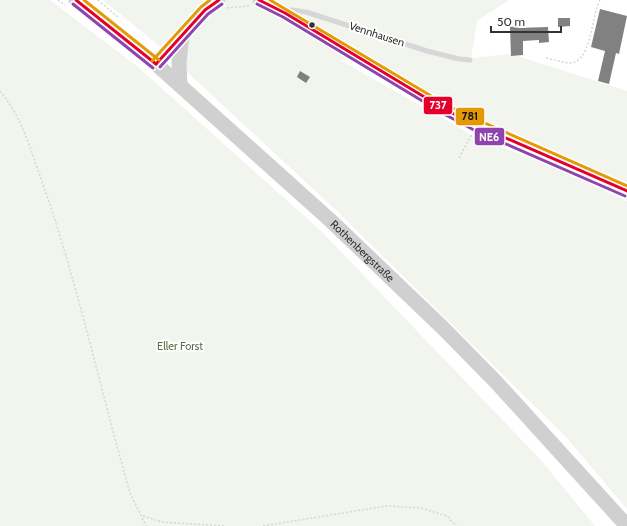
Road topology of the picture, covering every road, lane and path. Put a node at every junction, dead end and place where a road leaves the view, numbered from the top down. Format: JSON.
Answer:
{"nodes":[{"id":1,"x":76,"y":0,"type":"edge"},
{"id":2,"x":219,"y":0,"type":"edge"},
{"id":3,"x":259,"y":0,"type":"edge"},
{"id":4,"x":600,"y":0,"type":"edge"},
{"id":5,"x":285,"y":13,"type":"junction"},
{"id":6,"x":182,"y":35,"type":"junction"},
{"id":7,"x":546,"y":58,"type":"dead end"},
{"id":8,"x":470,"y":60,"type":"dead end"},
{"id":9,"x":156,"y":64,"type":"junction"},
{"id":10,"x":180,"y":85,"type":"junction"},
{"id":11,"x":0,"y":91,"type":"edge"},
{"id":12,"x":476,"y":125,"type":"junction"},
{"id":13,"x":459,"y":158,"type":"dead end"},
{"id":14,"x":627,"y":191,"type":"edge"},
{"id":15,"x":142,"y":516,"type":"junction"},
{"id":16,"x":146,"y":526,"type":"edge"},
{"id":17,"x":224,"y":526,"type":"edge"},
{"id":18,"x":262,"y":526,"type":"edge"},
{"id":19,"x":456,"y":526,"type":"edge"},
{"id":20,"x":627,"y":526,"type":"edge"}],
"edges":[{"from":1,"to":9,"type":"main road","name":"Rothenbergstraße"},
{"from":2,"to":6,"type":"street"},
{"from":3,"to":5,"type":"street"},
{"from":4,"to":7,"type":"path"},
{"from":5,"to":8,"type":"lane","name":"Vennhausen"},
{"from":5,"to":12,"type":"street"},
{"from":6,"to":9,"type":"street"},
{"from":6,"to":10,"type":"main road"},
{"from":9,"to":10,"type":"main road","name":"Rothenbergstraße"},
{"from":10,"to":20,"type":"main road","name":"Rothenbergstraße"},
{"from":11,"to":15,"type":"path"},
{"from":12,"to":13,"type":"path"},
{"from":12,"to":14,"type":"street"},
{"from":15,"to":16,"type":"path"},
{"from":15,"to":17,"type":"path"},
{"from":18,"to":19,"type":"path"}]}
